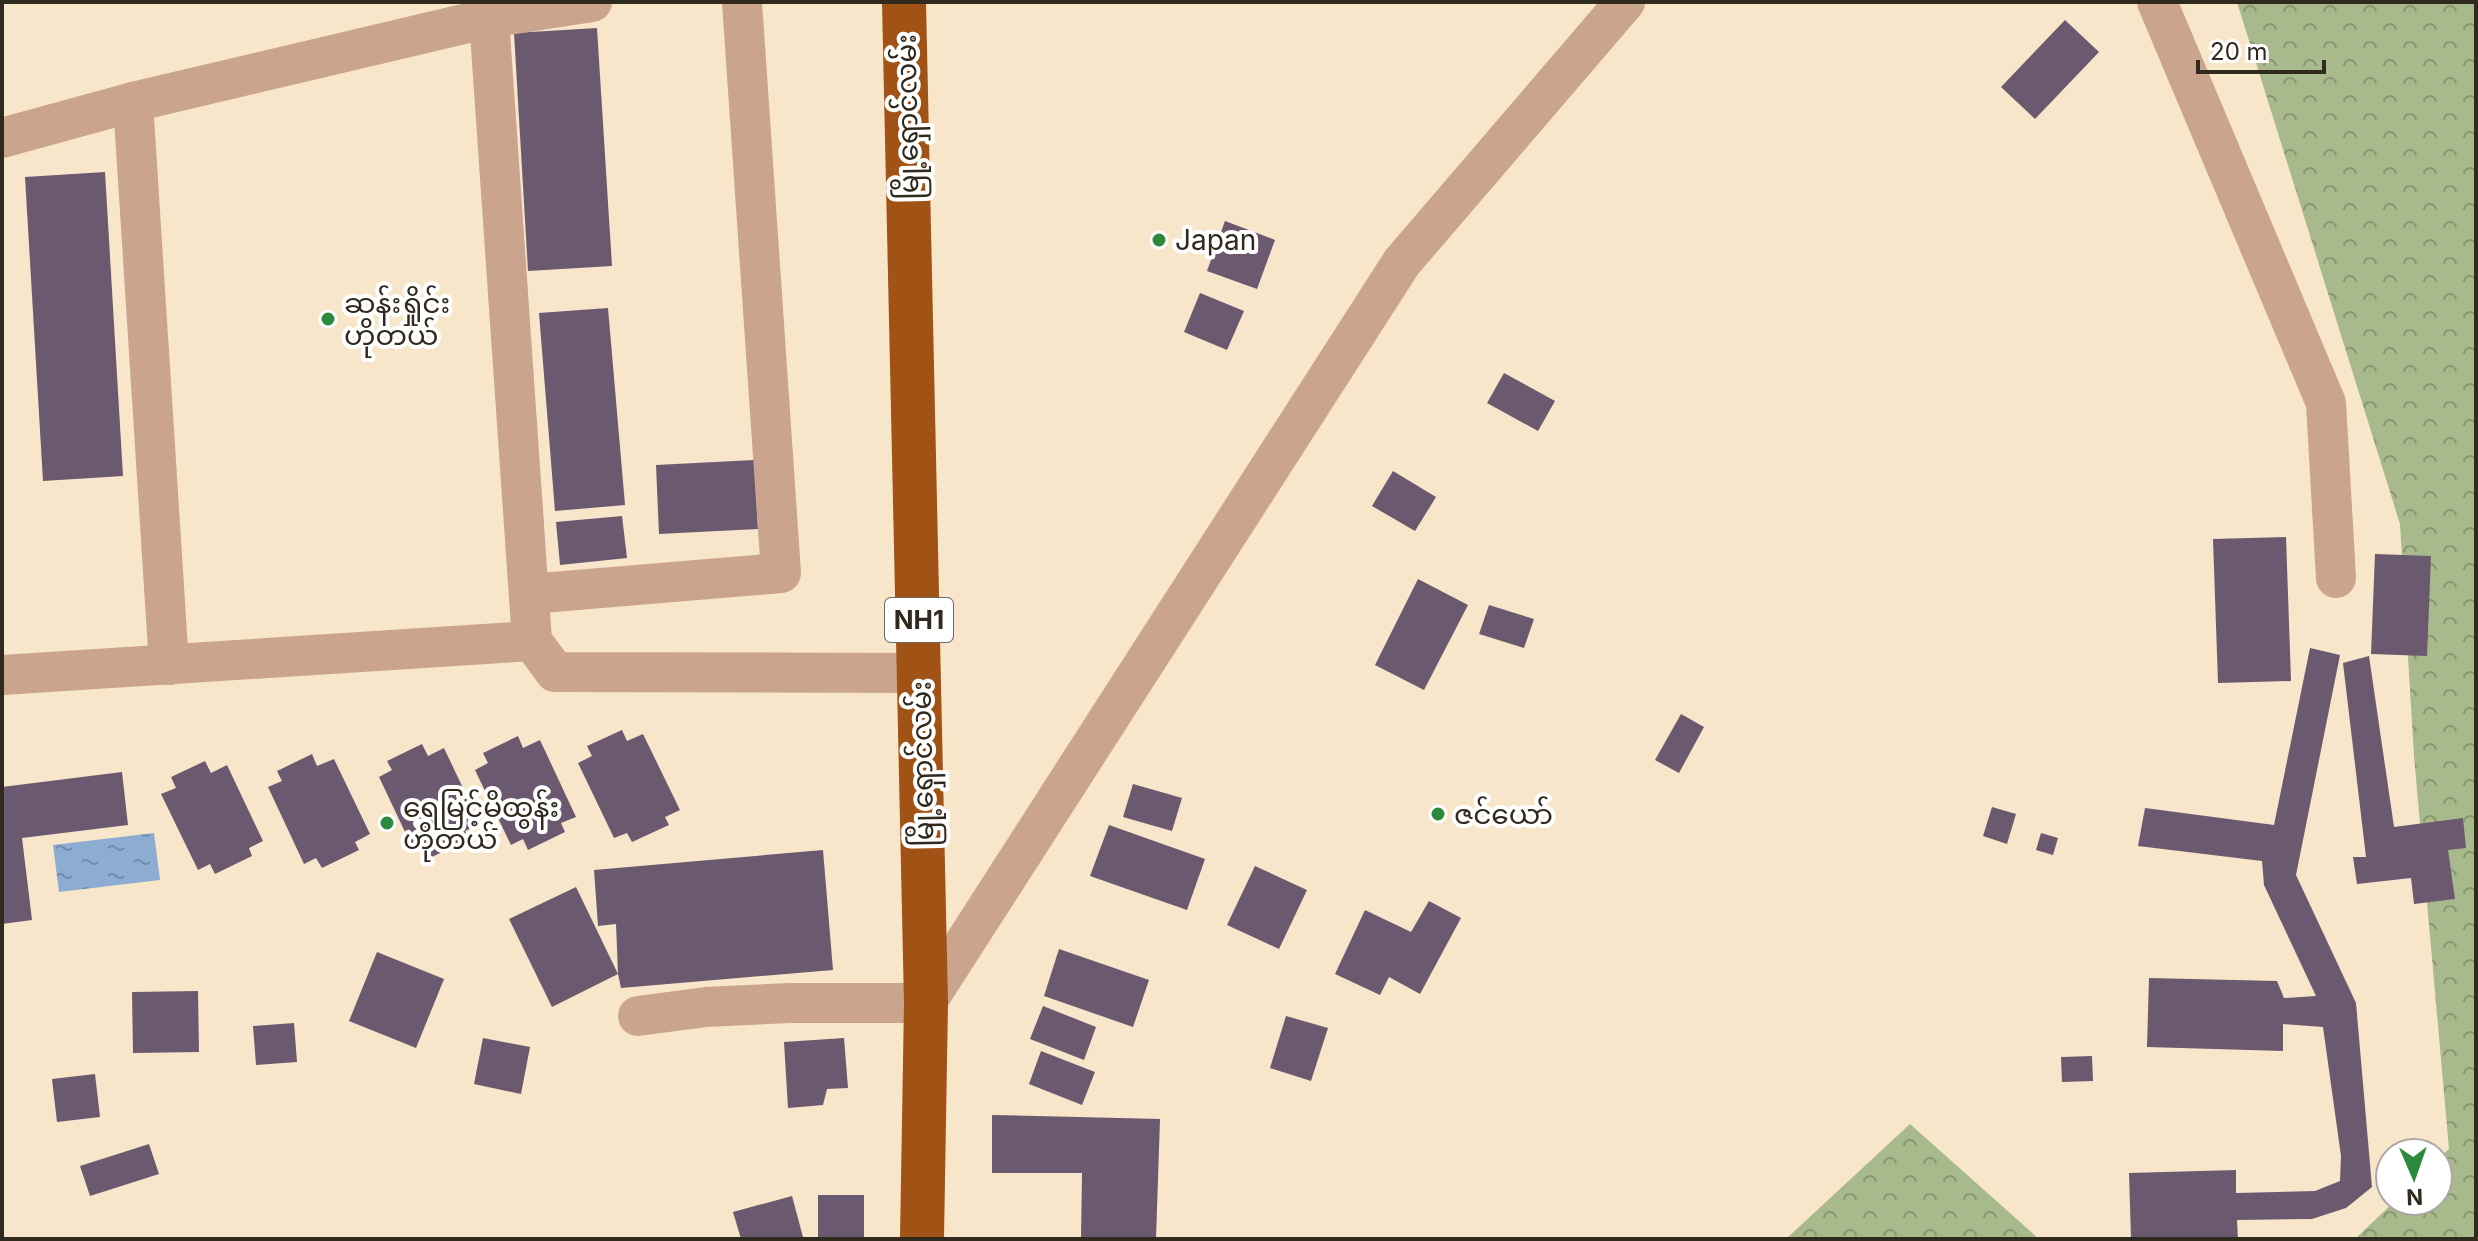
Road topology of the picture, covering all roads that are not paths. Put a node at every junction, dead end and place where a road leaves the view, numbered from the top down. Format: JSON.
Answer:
{"nodes":[{"id":1,"x":592,"y":2,"type":"edge"},
{"id":2,"x":742,"y":2,"type":"edge"},
{"id":3,"x":904,"y":2,"type":"edge"},
{"id":4,"x":1625,"y":2,"type":"edge"},
{"id":5,"x":2157,"y":2,"type":"edge"},
{"id":6,"x":489,"y":18,"type":"junction"},
{"id":7,"x":133,"y":102,"type":"junction"},
{"id":8,"x":2,"y":138,"type":"edge"},
{"id":9,"x":2336,"y":578,"type":"dead end"},
{"id":10,"x":529,"y":594,"type":"junction"},
{"id":11,"x":532,"y":641,"type":"junction"},
{"id":12,"x":169,"y":665,"type":"junction"},
{"id":13,"x":920,"y":673,"type":"junction"},
{"id":14,"x":2,"y":675,"type":"edge"},
{"id":15,"x":926,"y":1003,"type":"junction"},
{"id":16,"x":638,"y":1016,"type":"dead end"},
{"id":17,"x":922,"y":1239,"type":"edge"}],
"edges":[{"from":1,"to":6,"type":"street"},
{"from":2,"to":10,"type":"street"},
{"from":3,"to":13,"type":"highway","name":"မြို့ရှောင်လမ်း","number":"NH1"},
{"from":4,"to":15,"type":"street"},
{"from":5,"to":9,"type":"street"},
{"from":6,"to":7,"type":"street"},
{"from":6,"to":10,"type":"street"},
{"from":7,"to":8,"type":"street"},
{"from":7,"to":12,"type":"street"},
{"from":10,"to":11,"type":"street"},
{"from":11,"to":12,"type":"street"},
{"from":11,"to":13,"type":"street"},
{"from":12,"to":14,"type":"street"},
{"from":13,"to":15,"type":"highway","name":"မြို့ရှောင်လမ်း","number":"NH1"},
{"from":15,"to":16,"type":"street"},
{"from":15,"to":17,"type":"highway","name":"မြို့ရှောင်လမ်း","number":"NH1"}]}
